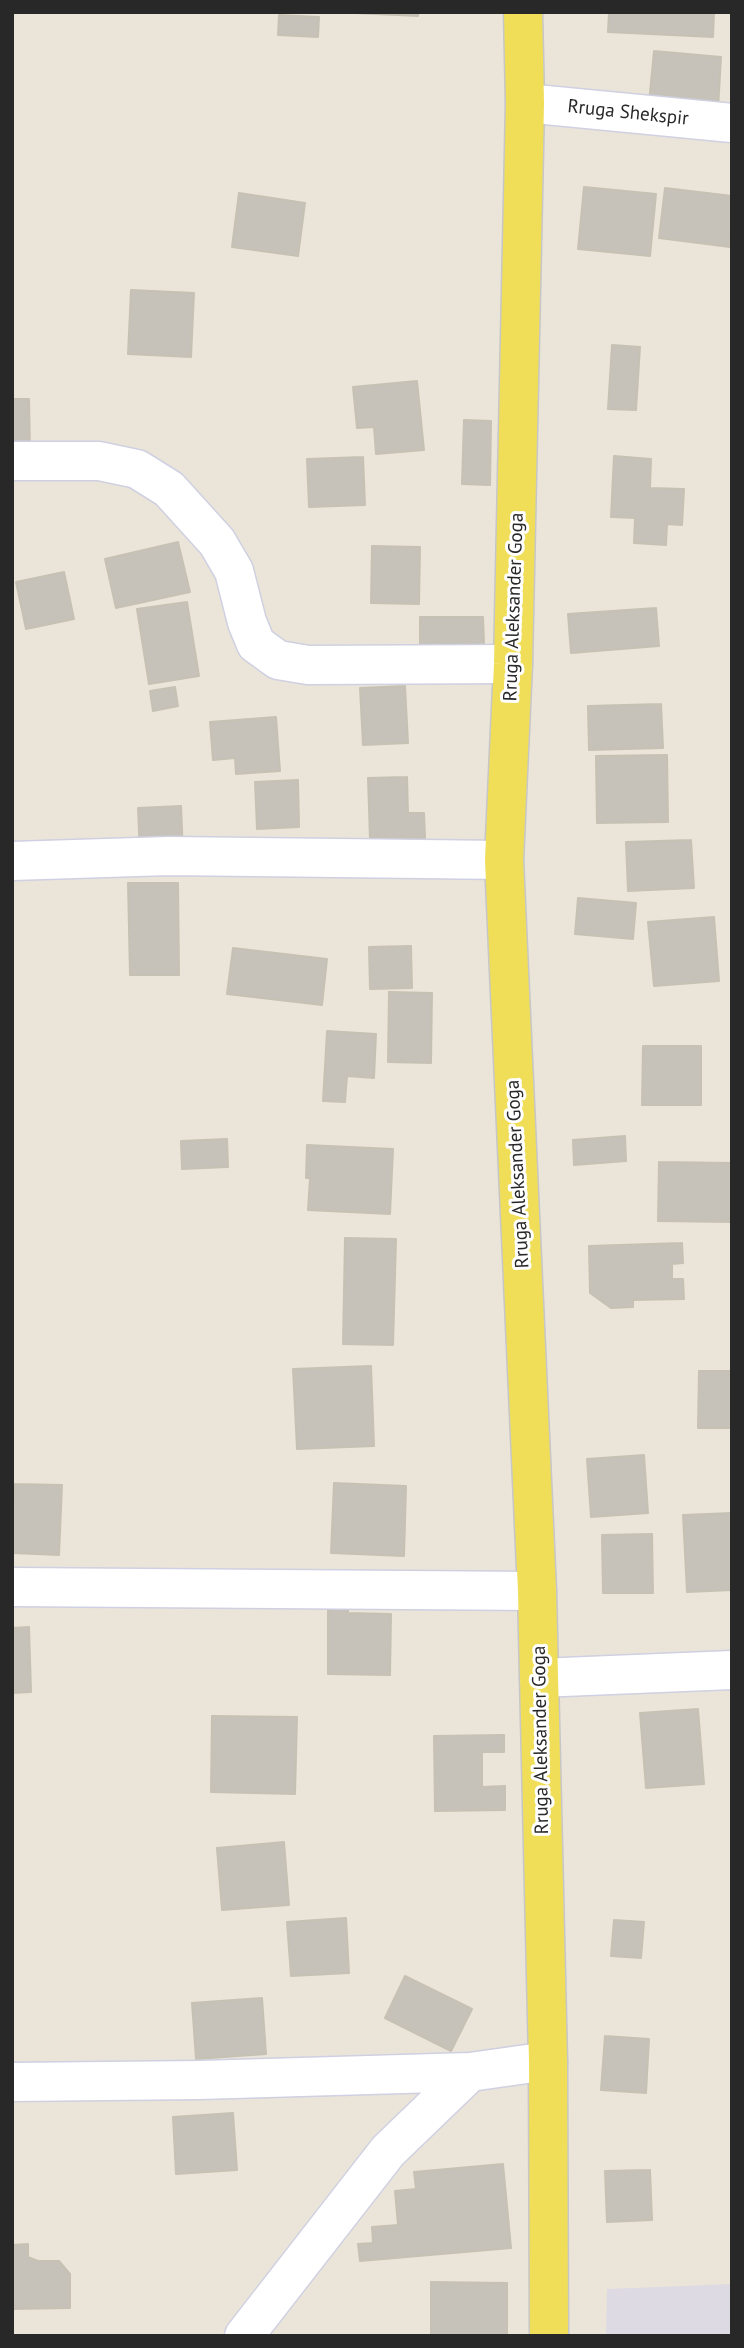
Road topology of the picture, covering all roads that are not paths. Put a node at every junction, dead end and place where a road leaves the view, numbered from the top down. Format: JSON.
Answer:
{"nodes":[{"id":1,"x":523,"y":12,"type":"edge"},
{"id":2,"x":525,"y":103,"type":"junction"},
{"id":3,"x":732,"y":123,"type":"edge"},
{"id":4,"x":12,"y":461,"type":"edge"},
{"id":5,"x":513,"y":664,"type":"junction"},
{"id":6,"x":504,"y":860,"type":"junction"},
{"id":7,"x":12,"y":861,"type":"edge"},
{"id":8,"x":12,"y":1587,"type":"edge"},
{"id":9,"x":537,"y":1591,"type":"junction"},
{"id":10,"x":732,"y":1670,"type":"edge"},
{"id":11,"x":539,"y":1678,"type":"junction"},
{"id":12,"x":548,"y":2061,"type":"junction"},
{"id":13,"x":470,"y":2072,"type":"junction"},
{"id":14,"x":12,"y":2082,"type":"edge"},
{"id":15,"x":244,"y":2336,"type":"edge"},
{"id":16,"x":548,"y":2336,"type":"edge"}],
"edges":[{"from":1,"to":2,"type":"main road","name":"Rruga Aleksander Goga"},
{"from":2,"to":3,"type":"street","name":"Rruga Shekspir"},
{"from":2,"to":5,"type":"main road","name":"Rruga Aleksander Goga"},
{"from":4,"to":5,"type":"street"},
{"from":5,"to":6,"type":"main road","name":"Rruga Aleksander Goga"},
{"from":6,"to":7,"type":"street"},
{"from":6,"to":9,"type":"main road","name":"Rruga Aleksander Goga"},
{"from":8,"to":9,"type":"street"},
{"from":9,"to":11,"type":"main road","name":"Rruga Aleksander Goga"},
{"from":10,"to":11,"type":"street"},
{"from":11,"to":12,"type":"main road","name":"Rruga Aleksander Goga"},
{"from":12,"to":13,"type":"street"},
{"from":12,"to":16,"type":"main road","name":"Rruga Aleksander Goga"},
{"from":13,"to":14,"type":"street"},
{"from":13,"to":15,"type":"street"}]}
